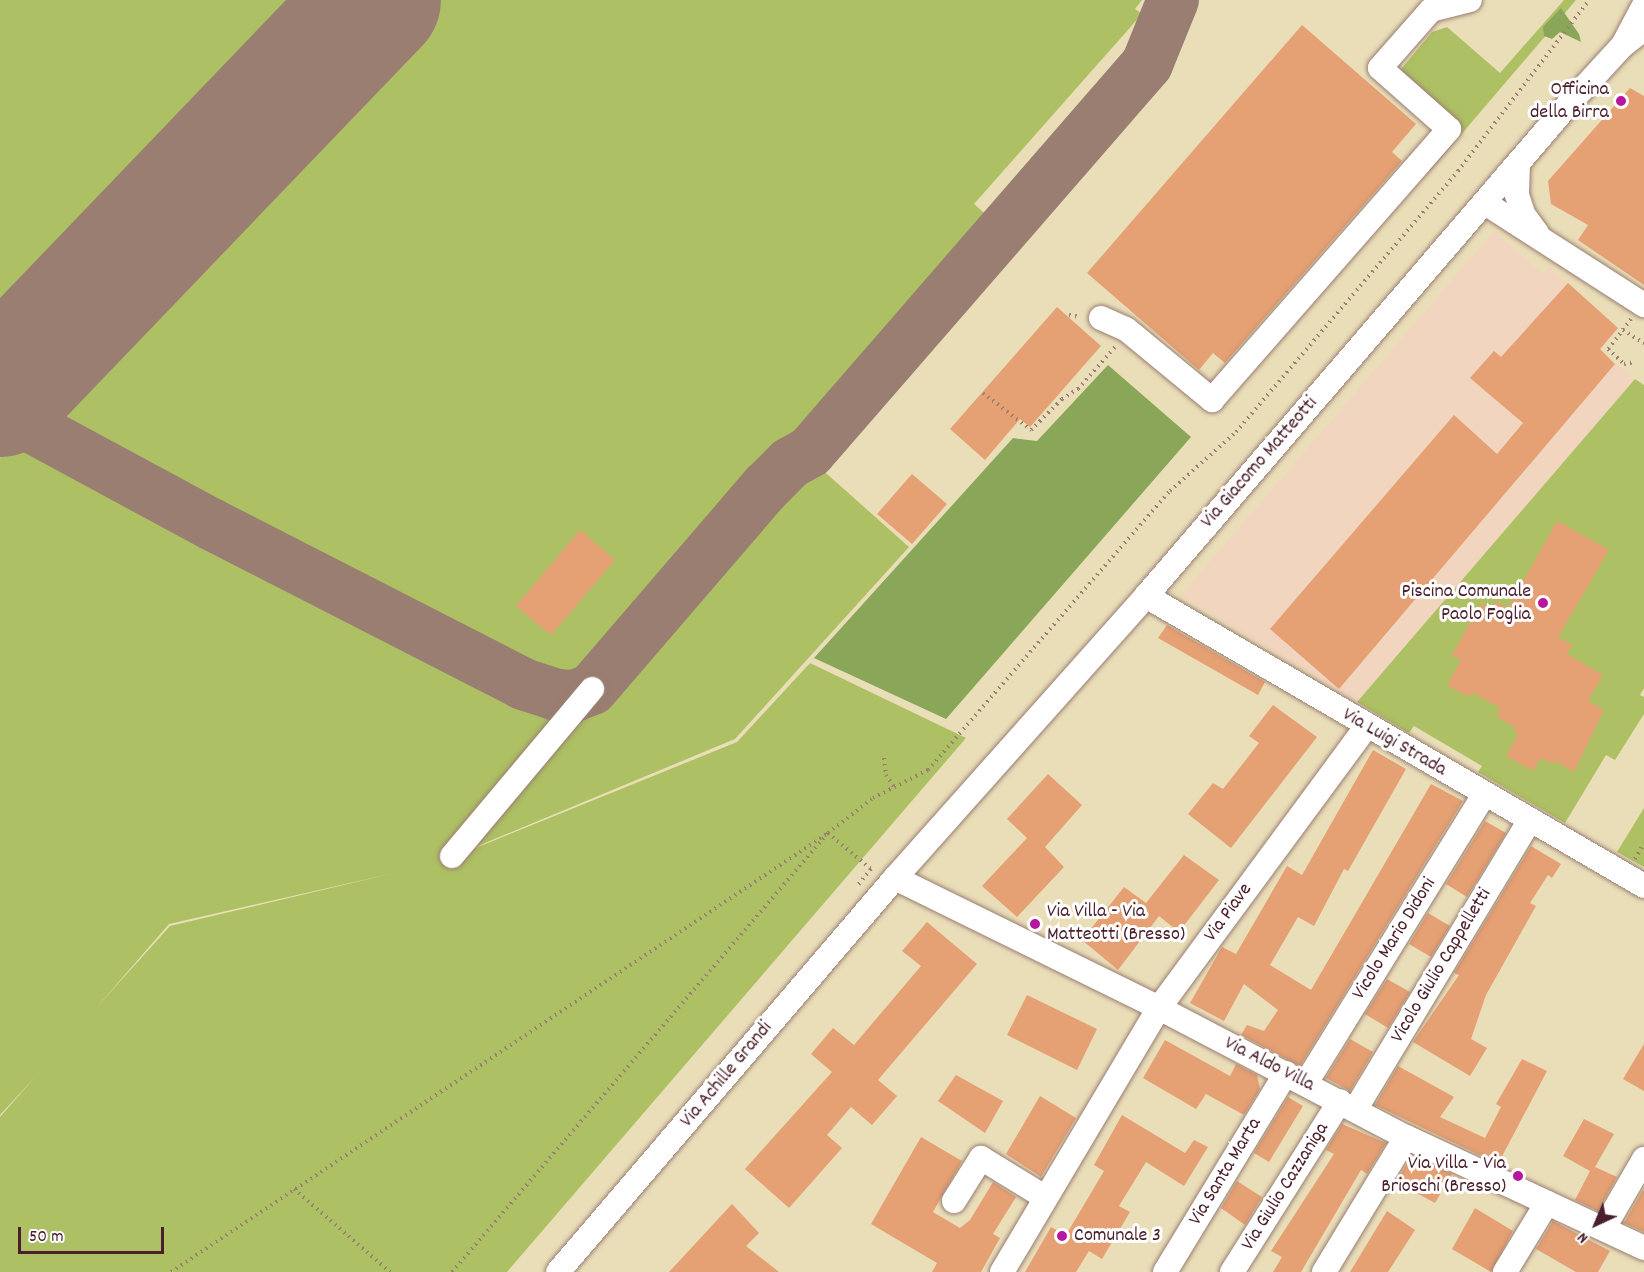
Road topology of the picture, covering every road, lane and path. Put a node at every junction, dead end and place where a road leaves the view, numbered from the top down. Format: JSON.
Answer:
{"nodes":[{"id":1,"x":1470,"y":0,"type":"edge"},
{"id":2,"x":1589,"y":0,"type":"edge"},
{"id":3,"x":1644,"y":6,"type":"edge"},
{"id":4,"x":1644,"y":29,"type":"edge"},
{"id":5,"x":1622,"y":46,"type":"junction"},
{"id":6,"x":1518,"y":164,"type":"junction"},
{"id":7,"x":1485,"y":203,"type":"junction"},
{"id":8,"x":1542,"y":239,"type":"junction"},
{"id":9,"x":1644,"y":305,"type":"edge"},
{"id":10,"x":1101,"y":318,"type":"dead end"},
{"id":11,"x":1126,"y":328,"type":"junction"},
{"id":12,"x":1623,"y":330,"type":"junction"},
{"id":13,"x":1644,"y":342,"type":"edge"},
{"id":14,"x":1635,"y":362,"type":"dead end"},
{"id":15,"x":983,"y":393,"type":"dead end"},
{"id":16,"x":1146,"y":596,"type":"junction"},
{"id":17,"x":592,"y":689,"type":"dead end"},
{"id":18,"x":1366,"y":727,"type":"junction"},
{"id":19,"x":885,"y":758,"type":"dead end"},
{"id":20,"x":894,"y":787,"type":"junction"},
{"id":21,"x":1484,"y":795,"type":"junction"},
{"id":22,"x":1530,"y":822,"type":"junction"},
{"id":23,"x":828,"y":833,"type":"junction"},
{"id":24,"x":452,"y":856,"type":"dead end"},
{"id":25,"x":895,"y":878,"type":"junction"},
{"id":26,"x":1644,"y":886,"type":"edge"},
{"id":27,"x":874,"y":902,"type":"junction"},
{"id":28,"x":1159,"y":1008,"type":"junction"},
{"id":29,"x":1296,"y":1078,"type":"junction"},
{"id":30,"x":1347,"y":1106,"type":"junction"},
{"id":31,"x":1406,"y":1137,"type":"junction"},
{"id":32,"x":1644,"y":1159,"type":"edge"},
{"id":33,"x":294,"y":1189,"type":"junction"},
{"id":34,"x":1046,"y":1198,"type":"junction"},
{"id":35,"x":954,"y":1201,"type":"dead end"},
{"id":36,"x":1547,"y":1203,"type":"junction"},
{"id":37,"x":1604,"y":1228,"type":"junction"},
{"id":38,"x":1644,"y":1248,"type":"edge"},
{"id":39,"x":171,"y":1272,"type":"edge"},
{"id":40,"x":390,"y":1272,"type":"edge"},
{"id":41,"x":452,"y":1272,"type":"edge"},
{"id":42,"x":558,"y":1272,"type":"edge"},
{"id":43,"x":1002,"y":1272,"type":"edge"},
{"id":44,"x":1165,"y":1272,"type":"edge"},
{"id":45,"x":1232,"y":1272,"type":"edge"},
{"id":46,"x":1324,"y":1272,"type":"edge"},
{"id":47,"x":1505,"y":1272,"type":"edge"}],
"edges":[{"from":1,"to":11,"type":"street"},
{"from":2,"to":20,"type":"path"},
{"from":3,"to":5,"type":"street","name":"Via Giacomo Matteotti"},
{"from":4,"to":5,"type":"street","name":"Via Giacomo Matteotti"},
{"from":5,"to":6,"type":"street","name":"Via Giacomo Matteotti"},
{"from":6,"to":7,"type":"street","name":"Via Giacomo Matteotti"},
{"from":6,"to":8,"type":"street"},
{"from":7,"to":8,"type":"street"},
{"from":7,"to":16,"type":"street","name":"Via Giacomo Matteotti"},
{"from":8,"to":9,"type":"street"},
{"from":9,"to":12,"type":"path"},
{"from":10,"to":11,"type":"street"},
{"from":11,"to":15,"type":"path"},
{"from":12,"to":13,"type":"path"},
{"from":12,"to":14,"type":"path"},
{"from":16,"to":18,"type":"street","name":"Via Luigi Strada"},
{"from":16,"to":25,"type":"street","name":"Via Giacomo Matteotti"},
{"from":17,"to":24,"type":"street"},
{"from":18,"to":21,"type":"street","name":"Via Luigi Strada"},
{"from":18,"to":28,"type":"street","name":"Via Piave"},
{"from":19,"to":20,"type":"path"},
{"from":20,"to":23,"type":"path"},
{"from":21,"to":22,"type":"street","name":"Via Luigi Strada"},
{"from":21,"to":29,"type":"street","name":"Vicolo Mario Didoni"},
{"from":22,"to":26,"type":"street","name":"Via Luigi Strada"},
{"from":22,"to":30,"type":"street","name":"Vicolo Giulio Cappelletti"},
{"from":23,"to":27,"type":"path"},
{"from":23,"to":33,"type":"path"},
{"from":23,"to":41,"type":"path"},
{"from":25,"to":27,"type":"street","name":"Via Achille Grandi"},
{"from":25,"to":28,"type":"street","name":"Via Aldo Villa"},
{"from":27,"to":42,"type":"street","name":"Via Achille Grandi"},
{"from":28,"to":29,"type":"street","name":"Via Aldo Villa"},
{"from":28,"to":34,"type":"street","name":"Via Piave"},
{"from":29,"to":30,"type":"street","name":"Via Aldo Villa"},
{"from":29,"to":44,"type":"street","name":"Via Santa Marta"},
{"from":30,"to":31,"type":"street","name":"Via Aldo Villa"},
{"from":30,"to":45,"type":"street","name":"Via Giulio Cazzaniga"},
{"from":31,"to":36,"type":"street","name":"Via Aldo Villa"},
{"from":31,"to":46,"type":"street"},
{"from":32,"to":37,"type":"street"},
{"from":33,"to":39,"type":"path"},
{"from":33,"to":40,"type":"path"},
{"from":34,"to":35,"type":"street"},
{"from":34,"to":43,"type":"street","name":"Via Piave"},
{"from":36,"to":37,"type":"street","name":"Via Aldo Villa"},
{"from":36,"to":47,"type":"street"},
{"from":37,"to":38,"type":"street","name":"Via Aldo Villa"}]}
